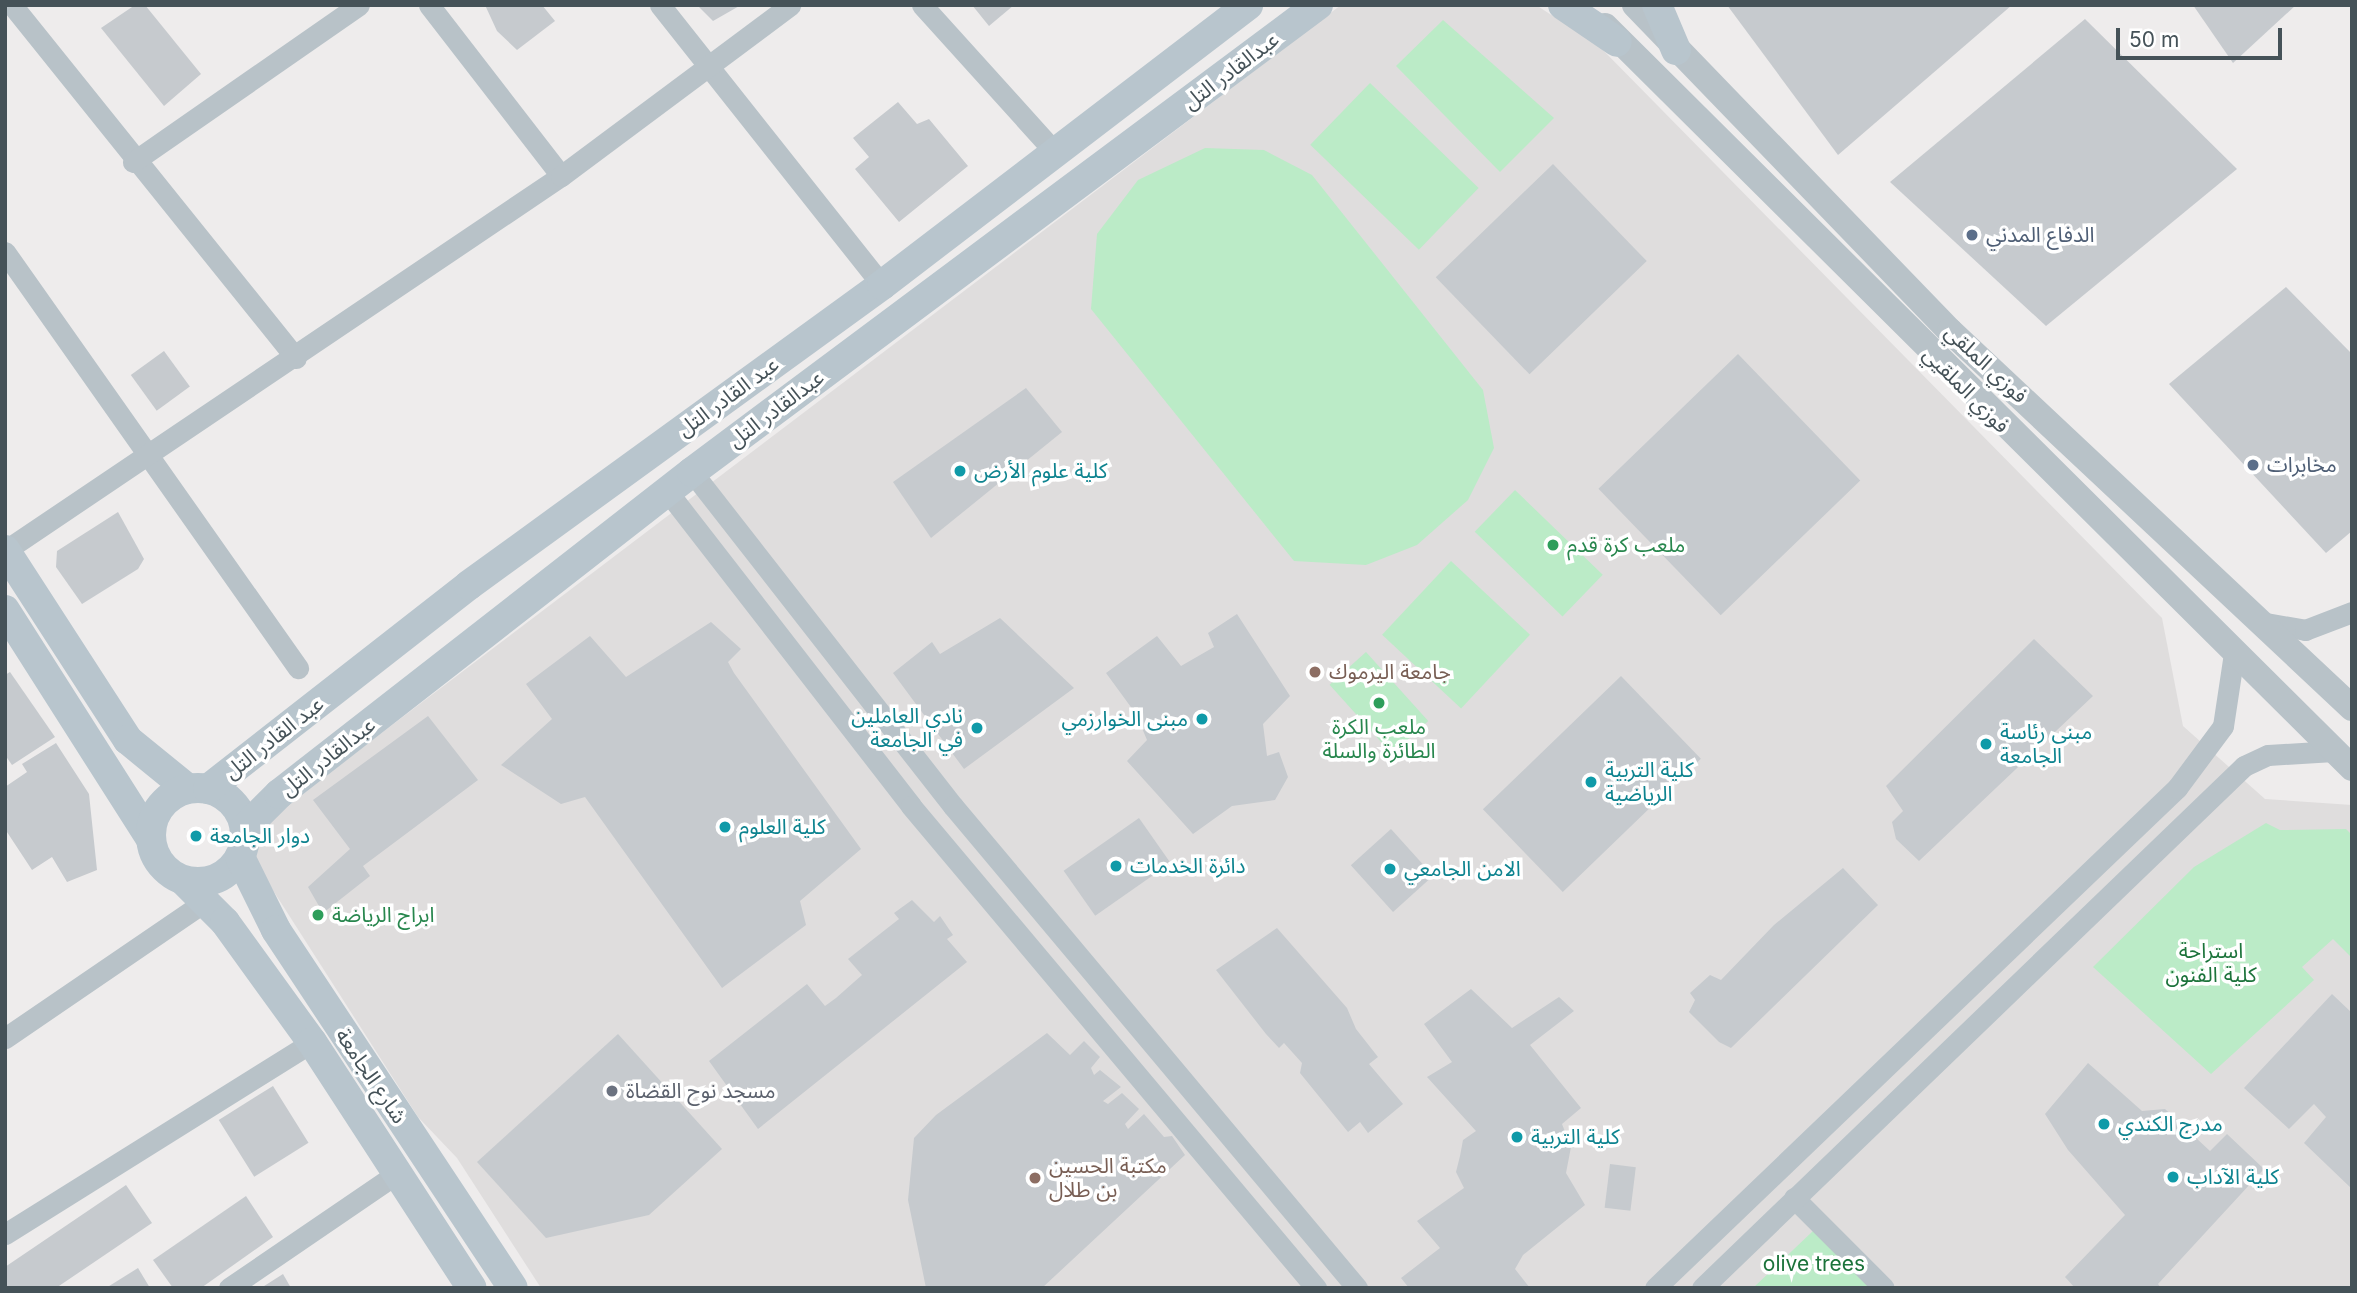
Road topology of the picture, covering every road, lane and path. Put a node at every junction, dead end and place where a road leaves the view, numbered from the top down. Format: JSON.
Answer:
{"nodes":[{"id":1,"x":359,"y":5,"type":"edge"},
{"id":2,"x":429,"y":5,"type":"edge"},
{"id":3,"x":660,"y":5,"type":"edge"},
{"id":4,"x":790,"y":5,"type":"edge"},
{"id":5,"x":922,"y":5,"type":"edge"},
{"id":6,"x":1248,"y":5,"type":"edge"},
{"id":7,"x":1318,"y":5,"type":"edge"},
{"id":8,"x":1563,"y":5,"type":"edge"},
{"id":9,"x":1589,"y":5,"type":"edge"},
{"id":10,"x":1635,"y":5,"type":"edge"},
{"id":11,"x":1657,"y":5,"type":"edge"},
{"id":12,"x":9,"y":6,"type":"edge"},
{"id":13,"x":1617,"y":42,"type":"junction"},
{"id":14,"x":1676,"y":50,"type":"junction"},
{"id":15,"x":712,"y":64,"type":"junction"},
{"id":16,"x":1054,"y":151,"type":"junction"},
{"id":17,"x":133,"y":162,"type":"junction"},
{"id":18,"x":561,"y":176,"type":"junction"},
{"id":19,"x":5,"y":252,"type":"edge"},
{"id":20,"x":1880,"y":258,"type":"junction"},
{"id":21,"x":1858,"y":283,"type":"junction"},
{"id":22,"x":881,"y":285,"type":"junction"},
{"id":23,"x":296,"y":358,"type":"junction"},
{"id":24,"x":146,"y":459,"type":"junction"},
{"id":25,"x":692,"y":472,"type":"junction"},
{"id":26,"x":667,"y":491,"type":"junction"},
{"id":27,"x":5,"y":550,"type":"edge"},
{"id":28,"x":2352,"y":612,"type":"edge"},
{"id":29,"x":8,"y":621,"type":"edge"},
{"id":30,"x":2266,"y":623,"type":"junction"},
{"id":31,"x":2234,"y":653,"type":"junction"},
{"id":32,"x":298,"y":668,"type":"dead end"},
{"id":33,"x":2352,"y":708,"type":"edge"},
{"id":34,"x":2343,"y":760,"type":"edge"},
{"id":35,"x":2177,"y":788,"type":"junction"},
{"id":36,"x":198,"y":789,"type":"junction"},
{"id":37,"x":953,"y":806,"type":"junction"},
{"id":38,"x":2199,"y":807,"type":"junction"},
{"id":39,"x":930,"y":827,"type":"junction"},
{"id":40,"x":244,"y":828,"type":"junction"},
{"id":41,"x":150,"y":838,"type":"junction"},
{"id":42,"x":240,"y":857,"type":"junction"},
{"id":43,"x":194,"y":891,"type":"junction"},
{"id":44,"x":5,"y":1038,"type":"edge"},
{"id":45,"x":312,"y":1042,"type":"junction"},
{"id":46,"x":1793,"y":1153,"type":"junction"},
{"id":47,"x":399,"y":1172,"type":"junction"},
{"id":48,"x":1817,"y":1176,"type":"junction"},
{"id":49,"x":1753,"y":1192,"type":"junction"},
{"id":50,"x":1794,"y":1198,"type":"junction"},
{"id":51,"x":1775,"y":1216,"type":"junction"},
{"id":52,"x":5,"y":1234,"type":"edge"},
{"id":53,"x":229,"y":1288,"type":"edge"},
{"id":54,"x":472,"y":1288,"type":"edge"},
{"id":55,"x":513,"y":1288,"type":"edge"},
{"id":56,"x":1316,"y":1288,"type":"edge"},
{"id":57,"x":1357,"y":1288,"type":"edge"},
{"id":58,"x":1654,"y":1288,"type":"edge"},
{"id":59,"x":1702,"y":1288,"type":"edge"},
{"id":60,"x":1884,"y":1288,"type":"edge"}],
"edges":[{"from":1,"to":17,"type":"street"},
{"from":2,"to":18,"type":"street"},
{"from":3,"to":15,"type":"street"},
{"from":4,"to":15,"type":"street"},
{"from":5,"to":16,"type":"street"},
{"from":6,"to":16,"type":"main road","name":"عبد القادر التل"},
{"from":7,"to":25,"type":"main road","name":"عبدالقادر التل"},
{"from":8,"to":13,"type":"main road"},
{"from":9,"to":13,"type":"street","name":"فوزي الملقيي"},
{"from":10,"to":14,"type":"street","name":"فوزي الملقي"},
{"from":11,"to":14,"type":"main road"},
{"from":12,"to":17,"type":"street"},
{"from":13,"to":21,"type":"street","name":"فوزي الملقيي"},
{"from":14,"to":20,"type":"street","name":"فوزي الملقي"},
{"from":15,"to":18,"type":"street"},
{"from":15,"to":22,"type":"street"},
{"from":16,"to":22,"type":"main road","name":"عبد القادر التل"},
{"from":17,"to":23,"type":"street"},
{"from":18,"to":23,"type":"street"},
{"from":19,"to":24,"type":"street"},
{"from":20,"to":21,"type":"street"},
{"from":20,"to":30,"type":"street","name":"فوزي الملقي"},
{"from":21,"to":31,"type":"street","name":"فوزي الملقيي"},
{"from":22,"to":36,"type":"main road","name":"عبد القادر التل"},
{"from":23,"to":24,"type":"street"},
{"from":24,"to":27,"type":"street"},
{"from":24,"to":32,"type":"street"},
{"from":25,"to":26,"type":"main road","name":"عبدالقادر التل"},
{"from":25,"to":37,"type":"street"},
{"from":26,"to":39,"type":"street"},
{"from":26,"to":40,"type":"main road","name":"عبدالقادر التل"},
{"from":27,"to":36,"type":"main road"},
{"from":28,"to":30,"type":"street"},
{"from":29,"to":41,"type":"main road"},
{"from":30,"to":33,"type":"street","name":"فوزي الملقي"},
{"from":31,"to":34,"type":"street","name":"فوزي الملقيي"},
{"from":31,"to":35,"type":"street"},
{"from":34,"to":38,"type":"street"},
{"from":35,"to":38,"type":"street"},
{"from":35,"to":46,"type":"street"},
{"from":36,"to":40,"type":"main road"},
{"from":36,"to":41,"type":"main road"},
{"from":37,"to":39,"type":"street"},
{"from":37,"to":57,"type":"street"},
{"from":38,"to":48,"type":"street"},
{"from":39,"to":56,"type":"street"},
{"from":40,"to":42,"type":"main road"},
{"from":41,"to":43,"type":"main road"},
{"from":42,"to":43,"type":"main road"},
{"from":42,"to":55,"type":"main road","name":"شارع الجامعة"},
{"from":43,"to":44,"type":"street"},
{"from":43,"to":45,"type":"main road","name":"شارع الجامعة"},
{"from":45,"to":47,"type":"main road","name":"شارع الجامعة"},
{"from":45,"to":52,"type":"street"},
{"from":46,"to":48,"type":"street"},
{"from":46,"to":49,"type":"street"},
{"from":47,"to":53,"type":"street"},
{"from":47,"to":54,"type":"main road","name":"شارع الجامعة"},
{"from":48,"to":50,"type":"street"},
{"from":49,"to":51,"type":"street"},
{"from":49,"to":58,"type":"street"},
{"from":50,"to":51,"type":"street"},
{"from":50,"to":60,"type":"street"},
{"from":51,"to":59,"type":"street"}]}
